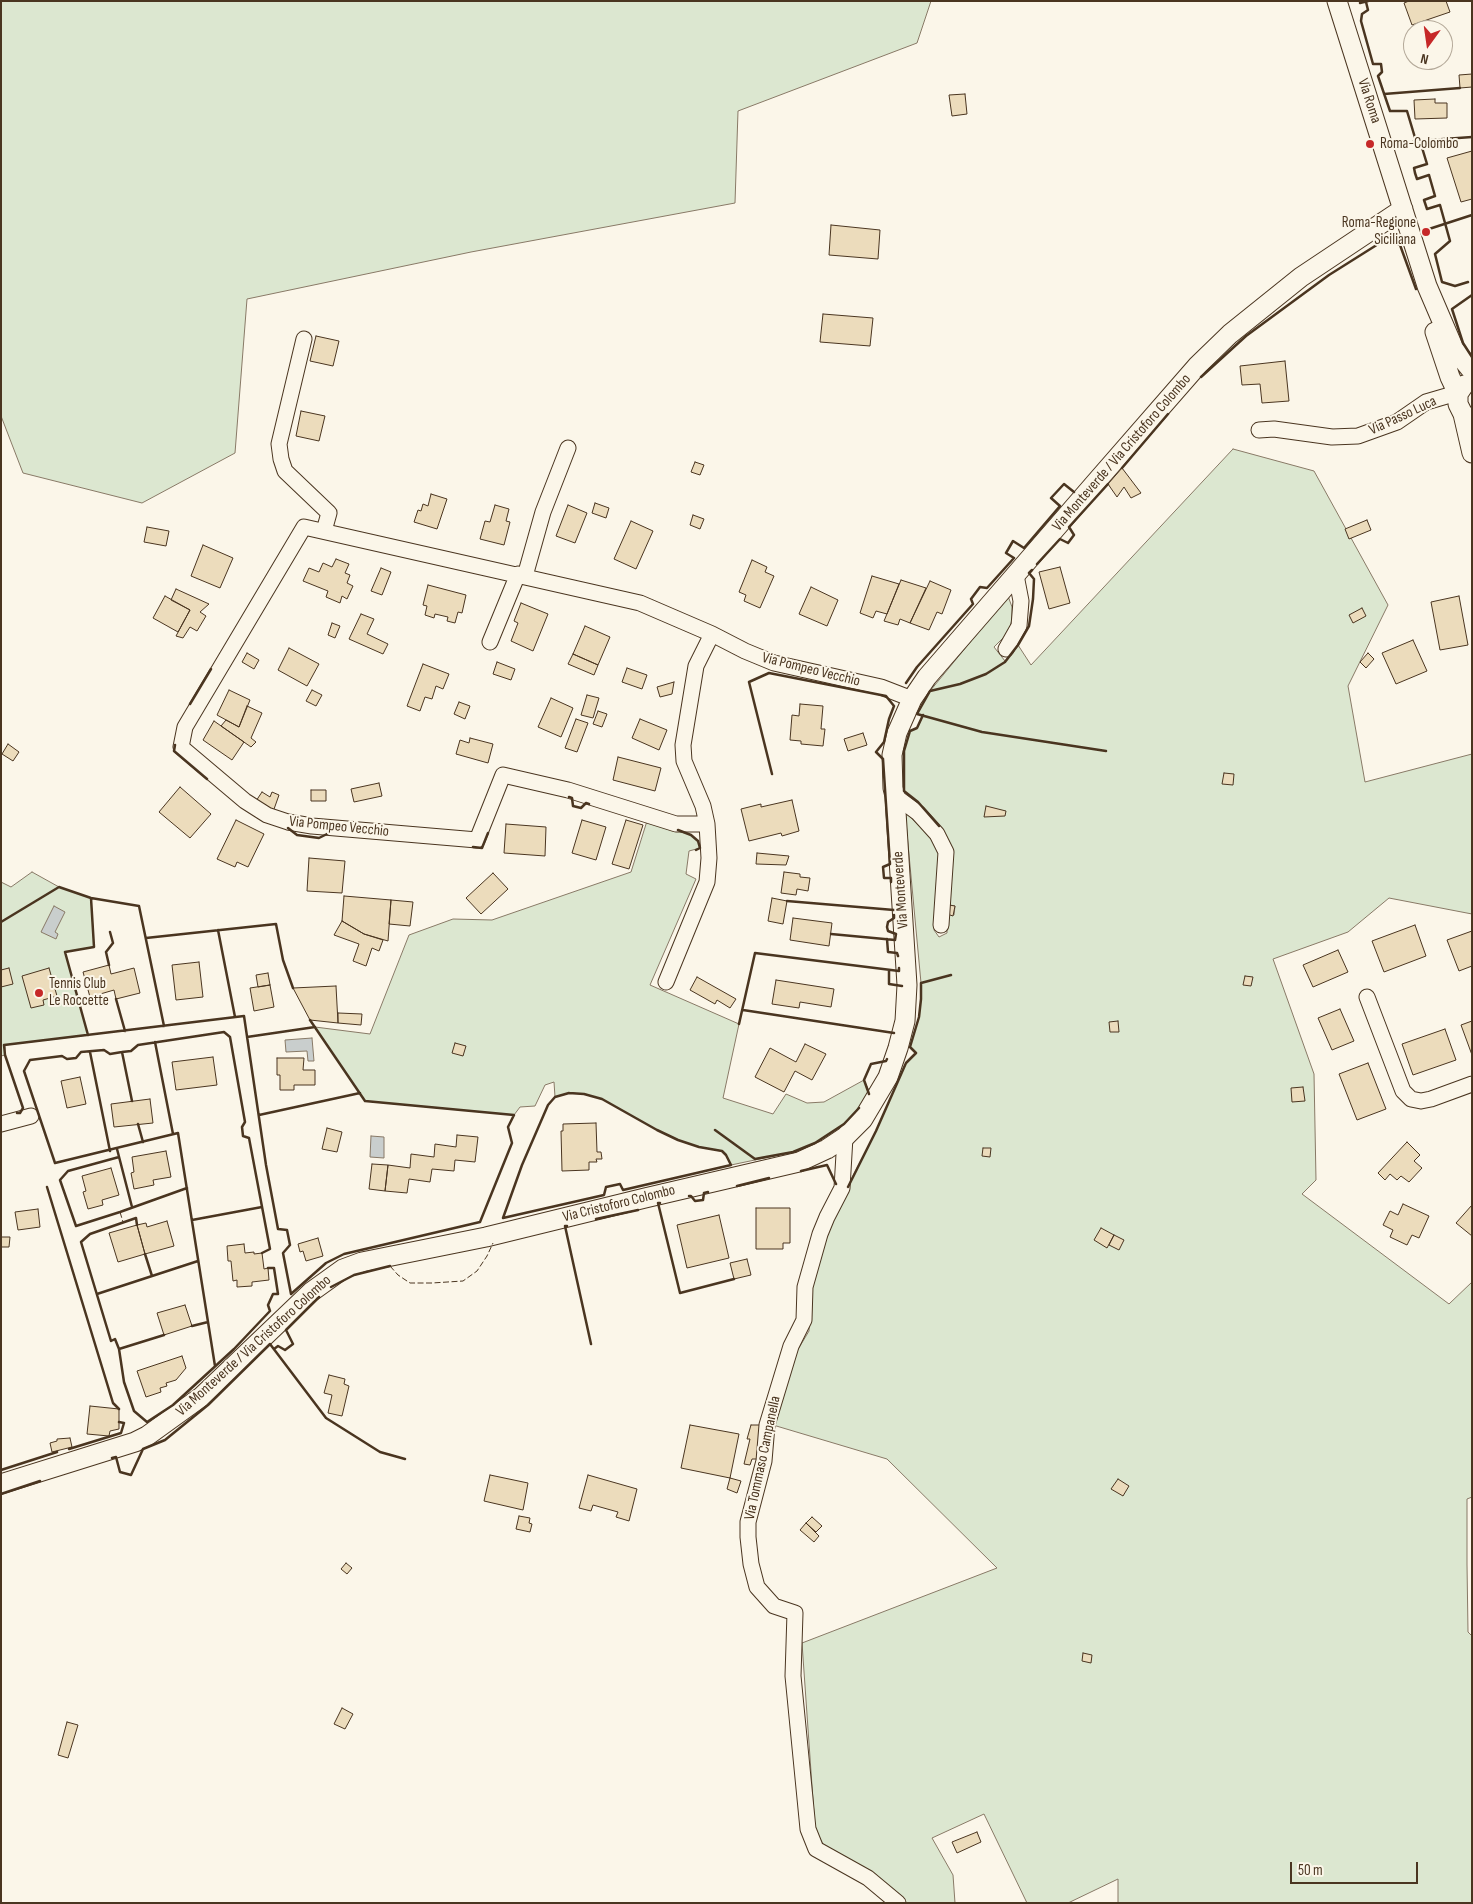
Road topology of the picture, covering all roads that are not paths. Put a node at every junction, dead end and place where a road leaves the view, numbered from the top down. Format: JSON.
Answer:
{"nodes":[{"id":1,"x":1337,"y":1,"type":"edge"},
{"id":2,"x":1403,"y":210,"type":"junction"},
{"id":3,"x":1427,"y":286,"type":"junction"},
{"id":4,"x":304,"y":339,"type":"dead end"},
{"id":5,"x":1472,"y":371,"type":"edge"},
{"id":6,"x":1472,"y":380,"type":"edge"},
{"id":7,"x":1463,"y":407,"type":"edge"},
{"id":8,"x":1259,"y":430,"type":"dead end"},
{"id":9,"x":568,"y":448,"type":"dead end"},
{"id":10,"x":1472,"y":452,"type":"edge"},
{"id":11,"x":324,"y":531,"type":"junction"},
{"id":12,"x":521,"y":575,"type":"junction"},
{"id":13,"x":1016,"y":575,"type":"junction"},
{"id":14,"x":712,"y":634,"type":"junction"},
{"id":15,"x":490,"y":642,"type":"dead end"},
{"id":16,"x":1006,"y":649,"type":"dead end"},
{"id":17,"x":916,"y":693,"type":"junction"},
{"id":18,"x":896,"y":796,"type":"junction"},
{"id":19,"x":707,"y":824,"type":"junction"},
{"id":20,"x":942,"y":925,"type":"dead end"},
{"id":21,"x":666,"y":982,"type":"dead end"},
{"id":22,"x":1367,"y":997,"type":"dead end"},
{"id":23,"x":1472,"y":1084,"type":"edge"},
{"id":24,"x":31,"y":1116,"type":"dead end"},
{"id":25,"x":1,"y":1124,"type":"edge"},
{"id":26,"x":845,"y":1137,"type":"junction"},
{"id":27,"x":486,"y":1237,"type":"joint"},
{"id":28,"x":1,"y":1484,"type":"edge"},
{"id":29,"x":898,"y":1903,"type":"edge"}],
"edges":[{"from":1,"to":2,"type":"street","name":"Via Roma"},
{"from":2,"to":3,"type":"street","name":"Via Roma"},
{"from":2,"to":13,"type":"street","name":"Via Monteverde / Via Cristoforo Colombo"},
{"from":3,"to":5,"type":"street"},
{"from":3,"to":7,"type":"street"},
{"from":4,"to":11,"type":"street"},
{"from":6,"to":7,"type":"street"},
{"from":7,"to":8,"type":"street","name":"Via Passo Luca"},
{"from":7,"to":10,"type":"street"},
{"from":9,"to":12,"type":"street"},
{"from":11,"to":12,"type":"street","name":"Via Pompeo Vecchio"},
{"from":11,"to":19,"type":"street","name":"Via Pompeo Vecchio"},
{"from":12,"to":14,"type":"street","name":"Via Pompeo Vecchio"},
{"from":12,"to":15,"type":"street"},
{"from":13,"to":16,"type":"street"},
{"from":13,"to":17,"type":"street"},
{"from":14,"to":17,"type":"street","name":"Via Pompeo Vecchio"},
{"from":14,"to":19,"type":"street"},
{"from":17,"to":18,"type":"street"},
{"from":18,"to":20,"type":"street"},
{"from":18,"to":26,"type":"street","name":"Via Monteverde"},
{"from":19,"to":21,"type":"street"},
{"from":22,"to":23,"type":"street"},
{"from":24,"to":25,"type":"street"},
{"from":26,"to":27,"type":"street","name":"Via Cristoforo Colombo"},
{"from":26,"to":29,"type":"street","name":"Via Tommaso Campanella"},
{"from":27,"to":28,"type":"street","name":"Via Monteverde / Via Cristoforo Colombo"}]}
